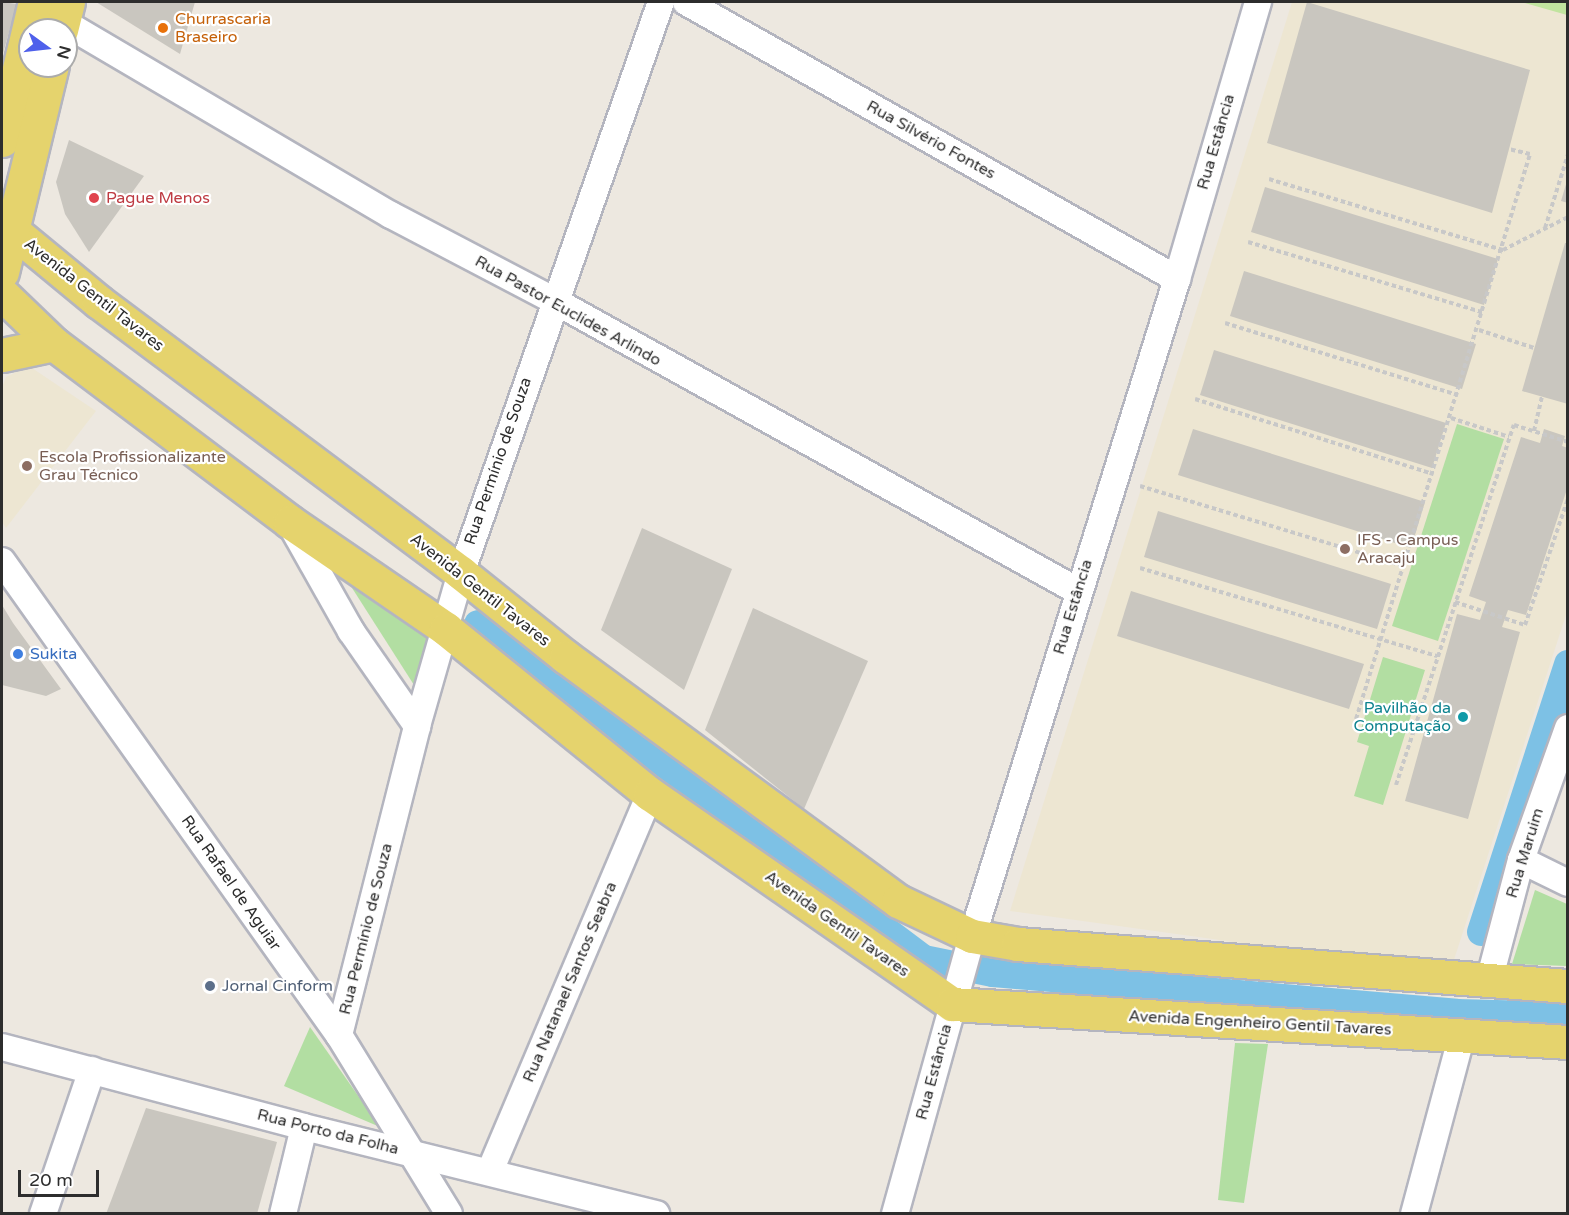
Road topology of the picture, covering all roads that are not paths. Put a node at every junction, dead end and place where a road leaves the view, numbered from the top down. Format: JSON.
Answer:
{"nodes":[{"id":1,"x":35,"y":2,"type":"edge"},
{"id":2,"x":661,"y":2,"type":"edge"},
{"id":3,"x":686,"y":2,"type":"edge"},
{"id":4,"x":1258,"y":2,"type":"edge"},
{"id":5,"x":78,"y":26,"type":"edge"},
{"id":6,"x":49,"y":78,"type":"edge"},
{"id":7,"x":2,"y":140,"type":"edge"},
{"id":8,"x":6,"y":226,"type":"edge"},
{"id":9,"x":2,"y":272,"type":"edge"},
{"id":10,"x":1177,"y":279,"type":"junction"},
{"id":11,"x":2,"y":294,"type":"edge"},
{"id":12,"x":553,"y":300,"type":"junction"},
{"id":13,"x":54,"y":344,"type":"junction"},
{"id":14,"x":2,"y":355,"type":"edge"},
{"id":15,"x":290,"y":522,"type":"junction"},
{"id":16,"x":2,"y":561,"type":"edge"},
{"id":17,"x":460,"y":577,"type":"junction"},
{"id":18,"x":1078,"y":591,"type":"junction"},
{"id":19,"x":447,"y":626,"type":"junction"},
{"id":20,"x":417,"y":726,"type":"junction"},
{"id":21,"x":1568,"y":728,"type":"edge"},
{"id":22,"x":650,"y":794,"type":"junction"},
{"id":23,"x":1521,"y":860,"type":"junction"},
{"id":24,"x":1568,"y":883,"type":"edge"},
{"id":25,"x":971,"y":940,"type":"junction"},
{"id":26,"x":1489,"y":981,"type":"junction"},
{"id":27,"x":1568,"y":986,"type":"edge"},
{"id":28,"x":954,"y":999,"type":"junction"},
{"id":29,"x":339,"y":1035,"type":"junction"},
{"id":30,"x":1462,"y":1035,"type":"junction"},
{"id":31,"x":1568,"y":1042,"type":"edge"},
{"id":32,"x":2,"y":1047,"type":"edge"},
{"id":33,"x":92,"y":1070,"type":"junction"},
{"id":34,"x":304,"y":1127,"type":"junction"},
{"id":35,"x":411,"y":1152,"type":"junction"},
{"id":36,"x":490,"y":1171,"type":"junction"},
{"id":37,"x":43,"y":1214,"type":"edge"},
{"id":38,"x":283,"y":1214,"type":"edge"},
{"id":39,"x":449,"y":1214,"type":"edge"},
{"id":40,"x":656,"y":1214,"type":"edge"},
{"id":41,"x":895,"y":1214,"type":"edge"},
{"id":42,"x":1414,"y":1214,"type":"edge"}],
"edges":[{"from":1,"to":7,"type":"main road"},
{"from":2,"to":12,"type":"street","name":"Rua Permínio de Souza"},
{"from":3,"to":10,"type":"street","name":"Rua Silvério Fontes"},
{"from":4,"to":10,"type":"street","name":"Rua Estância"},
{"from":5,"to":12,"type":"street","name":"Rua Pastor Euclídes Arlindo"},
{"from":6,"to":8,"type":"main road"},
{"from":8,"to":9,"type":"main road"},
{"from":8,"to":17,"type":"main road","name":"Avenida Gentil Tavares"},
{"from":10,"to":18,"type":"street","name":"Rua Estância"},
{"from":11,"to":13,"type":"main road","name":"Avenida Gentil Tavares"},
{"from":12,"to":17,"type":"street","name":"Rua Permínio de Souza"},
{"from":12,"to":18,"type":"street","name":"Rua Pastor Euclídes Arlindo"},
{"from":13,"to":14,"type":"main road"},
{"from":13,"to":15,"type":"main road","name":"Avenida Gentil Tavares"},
{"from":15,"to":19,"type":"main road","name":"Avenida Gentil Tavares"},
{"from":15,"to":20,"type":"street","name":"Avenida Gentil Tavares"},
{"from":16,"to":29,"type":"street","name":"Rua Rafael de Aguiar"},
{"from":17,"to":19,"type":"street","name":"Rua Permínio de Souza"},
{"from":17,"to":25,"type":"main road","name":"Avenida Gentil Tavares"},
{"from":18,"to":25,"type":"street","name":"Rua Estância"},
{"from":19,"to":20,"type":"street","name":"Rua Permínio de Souza"},
{"from":19,"to":22,"type":"main road","name":"Avenida Gentil Tavares"},
{"from":20,"to":29,"type":"street","name":"Rua Permínio de Souza"},
{"from":21,"to":23,"type":"street","name":"Rua Maruim"},
{"from":22,"to":28,"type":"main road","name":"Avenida Gentil Tavares"},
{"from":22,"to":36,"type":"street","name":"Rua Natanael Santos Seabra"},
{"from":23,"to":24,"type":"street"},
{"from":23,"to":26,"type":"street","name":"Rua Maruim"},
{"from":25,"to":26,"type":"main road"},
{"from":25,"to":28,"type":"street","name":"Rua Estância"},
{"from":26,"to":27,"type":"main road"},
{"from":28,"to":30,"type":"main road","name":"Avenida Engenheiro Gentil Tavares"},
{"from":28,"to":41,"type":"street","name":"Rua Estância"},
{"from":29,"to":35,"type":"street","name":"Rua Rafael de Aguiar"},
{"from":30,"to":31,"type":"main road","name":"Avenida Engenheiro Gentil Tavares"},
{"from":30,"to":42,"type":"street"},
{"from":32,"to":33,"type":"street","name":"Rua Porto da Folha"},
{"from":33,"to":34,"type":"street","name":"Rua Porto da Folha"},
{"from":33,"to":37,"type":"street"},
{"from":34,"to":35,"type":"street","name":"Rua Porto da Folha"},
{"from":34,"to":38,"type":"street"},
{"from":35,"to":36,"type":"street","name":"Rua Porto da Folha"},
{"from":35,"to":39,"type":"street","name":"Rua Rafael de Aguiar"},
{"from":36,"to":40,"type":"street","name":"Rua Porto da Folha"}]}
